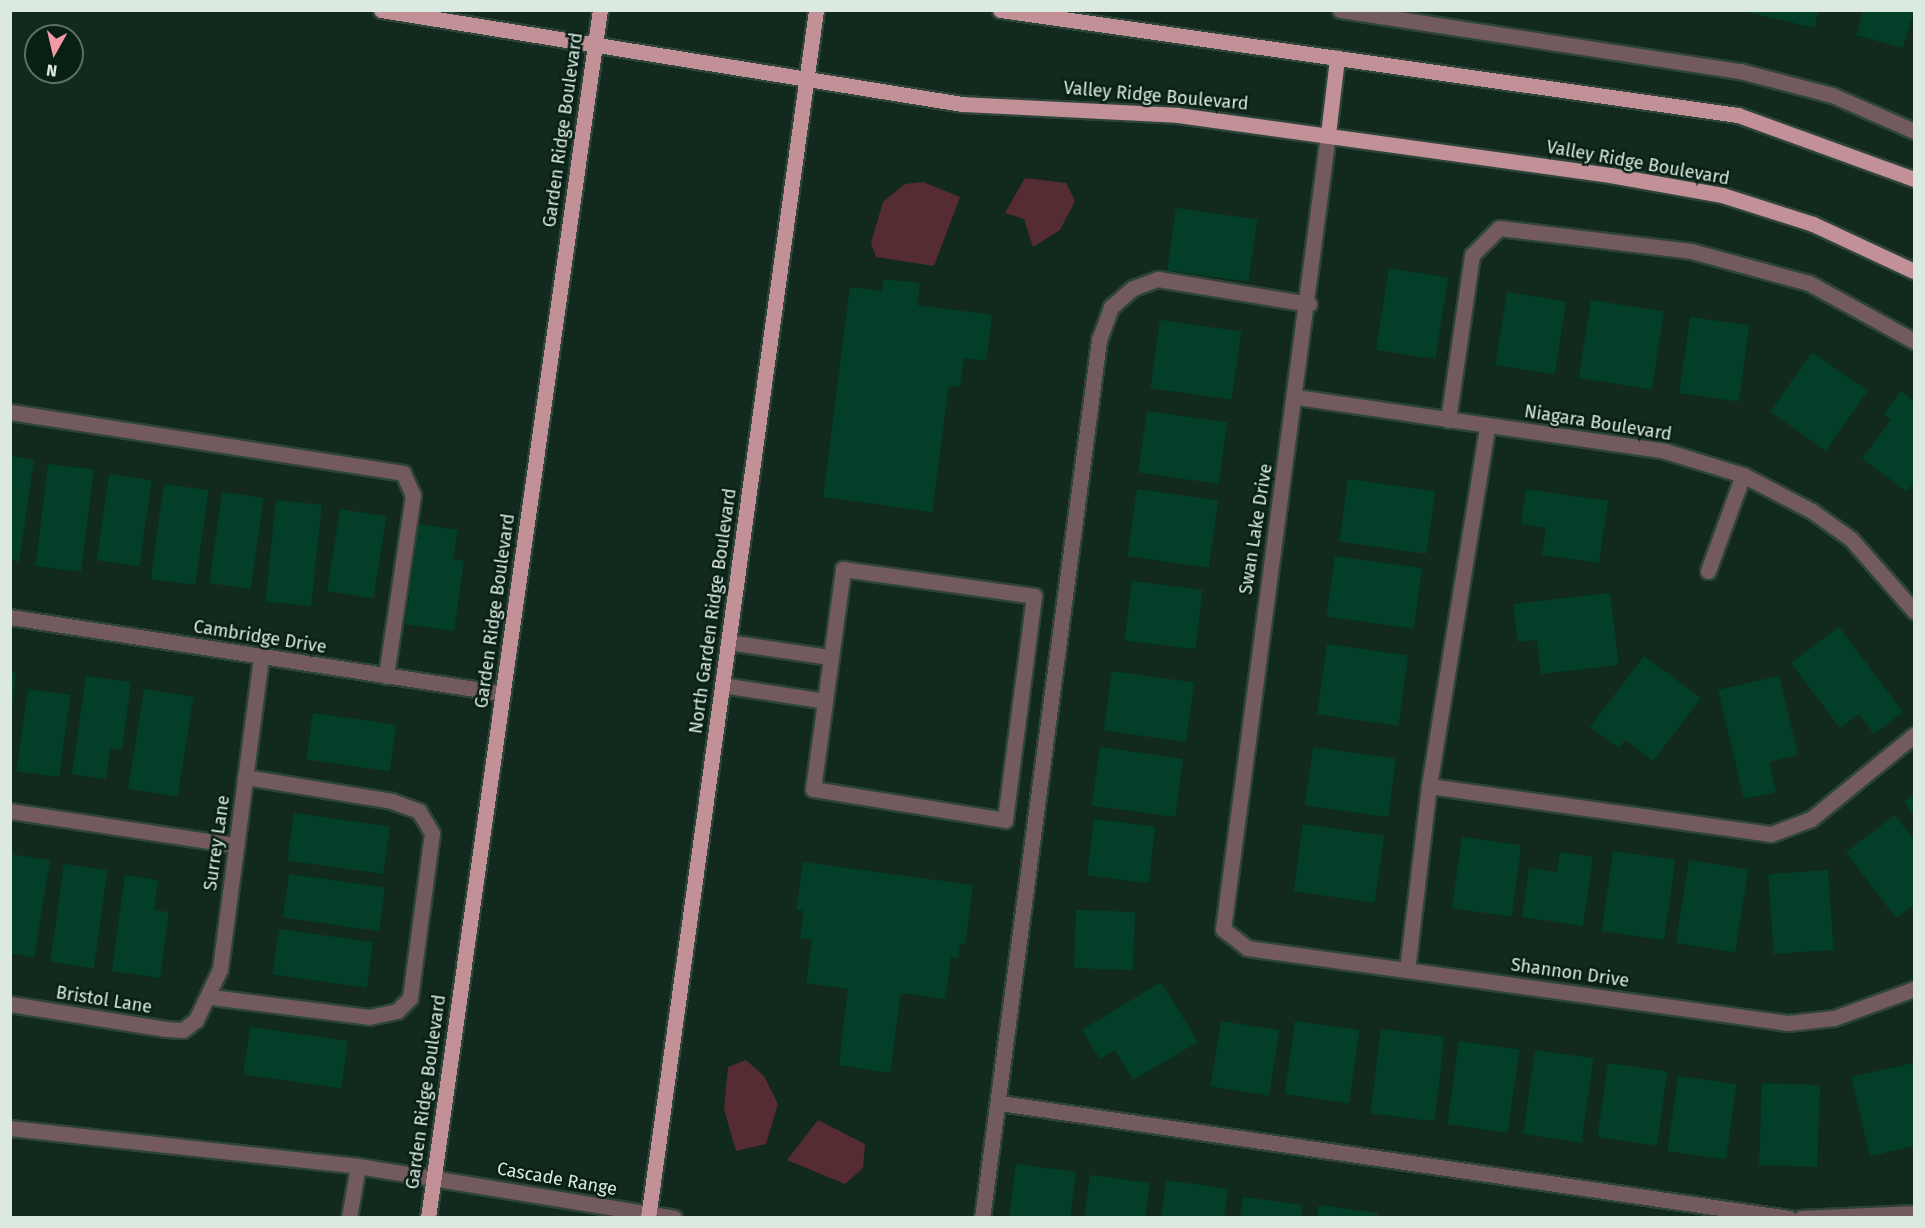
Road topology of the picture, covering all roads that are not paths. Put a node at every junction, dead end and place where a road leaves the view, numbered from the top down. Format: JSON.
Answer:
{"nodes":[{"id":1,"x":381,"y":10,"type":"edge"},
{"id":2,"x":600,"y":10,"type":"edge"},
{"id":3,"x":816,"y":10,"type":"edge"},
{"id":4,"x":1000,"y":10,"type":"edge"},
{"id":5,"x":1340,"y":10,"type":"edge"},
{"id":6,"x":595,"y":47,"type":"junction"},
{"id":7,"x":1337,"y":58,"type":"junction"},
{"id":8,"x":806,"y":82,"type":"junction"},
{"id":9,"x":1914,"y":131,"type":"edge"},
{"id":10,"x":1328,"y":134,"type":"junction"},
{"id":11,"x":1914,"y":179,"type":"edge"},
{"id":12,"x":1914,"y":271,"type":"edge"},
{"id":13,"x":1309,"y":304,"type":"junction"},
{"id":14,"x":1914,"y":342,"type":"edge"},
{"id":15,"x":1296,"y":397,"type":"junction"},
{"id":16,"x":10,"y":412,"type":"edge"},
{"id":17,"x":1448,"y":420,"type":"junction"},
{"id":18,"x":1487,"y":426,"type":"junction"},
{"id":19,"x":1743,"y":475,"type":"junction"},
{"id":20,"x":1708,"y":571,"type":"dead end"},
{"id":21,"x":1914,"y":611,"type":"edge"},
{"id":22,"x":10,"y":617,"type":"edge"},
{"id":23,"x":728,"y":642,"type":"junction"},
{"id":24,"x":261,"y":657,"type":"junction"},
{"id":25,"x":830,"y":657,"type":"junction"},
{"id":26,"x":386,"y":676,"type":"junction"},
{"id":27,"x":722,"y":685,"type":"junction"},
{"id":28,"x":503,"y":693,"type":"junction"},
{"id":29,"x":825,"y":701,"type":"junction"},
{"id":30,"x":1914,"y":735,"type":"edge"},
{"id":31,"x":245,"y":777,"type":"junction"},
{"id":32,"x":1429,"y":786,"type":"junction"},
{"id":33,"x":10,"y":811,"type":"edge"},
{"id":34,"x":236,"y":845,"type":"junction"},
{"id":35,"x":1223,"y":929,"type":"joint"},
{"id":36,"x":1407,"y":970,"type":"junction"},
{"id":37,"x":1914,"y":989,"type":"edge"},
{"id":38,"x":211,"y":997,"type":"junction"},
{"id":39,"x":10,"y":1004,"type":"edge"},
{"id":40,"x":189,"y":1025,"type":"joint"},
{"id":41,"x":1000,"y":1103,"type":"junction"},
{"id":42,"x":10,"y":1128,"type":"edge"},
{"id":43,"x":358,"y":1166,"type":"junction"},
{"id":44,"x":434,"y":1178,"type":"junction"},
{"id":45,"x":1914,"y":1213,"type":"edge"},
{"id":46,"x":649,"y":1216,"type":"edge"},
{"id":47,"x":349,"y":1218,"type":"edge"},
{"id":48,"x":428,"y":1218,"type":"edge"},
{"id":49,"x":674,"y":1218,"type":"edge"},
{"id":50,"x":982,"y":1218,"type":"edge"},
{"id":51,"x":1789,"y":1218,"type":"edge"},
{"id":52,"x":1801,"y":1218,"type":"edge"}],
"edges":[{"from":1,"to":6,"type":"main road","name":"Valley Ridge Boulevard"},
{"from":2,"to":6,"type":"main road","name":"Garden Ridge Boulevard"},
{"from":3,"to":8,"type":"main road","name":"North Garden Ridge Boulevard"},
{"from":4,"to":7,"type":"main road"},
{"from":5,"to":9,"type":"street"},
{"from":6,"to":8,"type":"main road","name":"Valley Ridge Boulevard"},
{"from":6,"to":28,"type":"main road","name":"Garden Ridge Boulevard"},
{"from":7,"to":10,"type":"main road"},
{"from":7,"to":11,"type":"main road"},
{"from":8,"to":10,"type":"main road","name":"Valley Ridge Boulevard"},
{"from":8,"to":23,"type":"main road","name":"North Garden Ridge Boulevard"},
{"from":10,"to":12,"type":"main road","name":"Valley Ridge Boulevard"},
{"from":10,"to":13,"type":"street","name":"Swan Lake Drive"},
{"from":13,"to":15,"type":"street","name":"Swan Lake Drive"},
{"from":13,"to":41,"type":"street"},
{"from":14,"to":17,"type":"street"},
{"from":15,"to":17,"type":"street","name":"Niagara Boulevard"},
{"from":15,"to":35,"type":"street","name":"Swan Lake Drive"},
{"from":16,"to":26,"type":"street"},
{"from":17,"to":18,"type":"street","name":"Niagara Boulevard"},
{"from":18,"to":19,"type":"street","name":"Niagara Boulevard"},
{"from":18,"to":32,"type":"street"},
{"from":19,"to":20,"type":"street"},
{"from":19,"to":21,"type":"street","name":"Niagara Boulevard"},
{"from":22,"to":24,"type":"street","name":"Cambridge Drive"},
{"from":23,"to":25,"type":"street"},
{"from":23,"to":27,"type":"main road","name":"North Garden Ridge Boulevard"},
{"from":24,"to":26,"type":"street","name":"Cambridge Drive"},
{"from":24,"to":31,"type":"street","name":"Surrey Lane"},
{"from":25,"to":29,"type":"street"},
{"from":25,"to":29,"type":"street"},
{"from":26,"to":28,"type":"street","name":"Cambridge Drive"},
{"from":27,"to":29,"type":"street"},
{"from":27,"to":46,"type":"main road","name":"North Garden Ridge Boulevard"},
{"from":28,"to":44,"type":"main road","name":"Garden Ridge Boulevard"},
{"from":30,"to":32,"type":"street"},
{"from":31,"to":34,"type":"street","name":"Surrey Lane"},
{"from":31,"to":38,"type":"street"},
{"from":32,"to":36,"type":"street"},
{"from":33,"to":34,"type":"street"},
{"from":34,"to":38,"type":"street","name":"Surrey Lane"},
{"from":35,"to":36,"type":"street","name":"Shannon Drive"},
{"from":36,"to":37,"type":"street","name":"Shannon Drive"},
{"from":38,"to":40,"type":"street","name":"Surrey Lane"},
{"from":39,"to":40,"type":"street","name":"Bristol Lane"},
{"from":41,"to":50,"type":"street"},
{"from":41,"to":51,"type":"street"},
{"from":42,"to":43,"type":"street","name":"Cascade Range"},
{"from":43,"to":44,"type":"street","name":"Cascade Range"},
{"from":43,"to":47,"type":"street"},
{"from":44,"to":46,"type":"street","name":"Cascade Range"},
{"from":44,"to":48,"type":"main road","name":"Garden Ridge Boulevard"},
{"from":45,"to":52,"type":"street"},
{"from":46,"to":49,"type":"street","name":"Cascade Range"}]}
